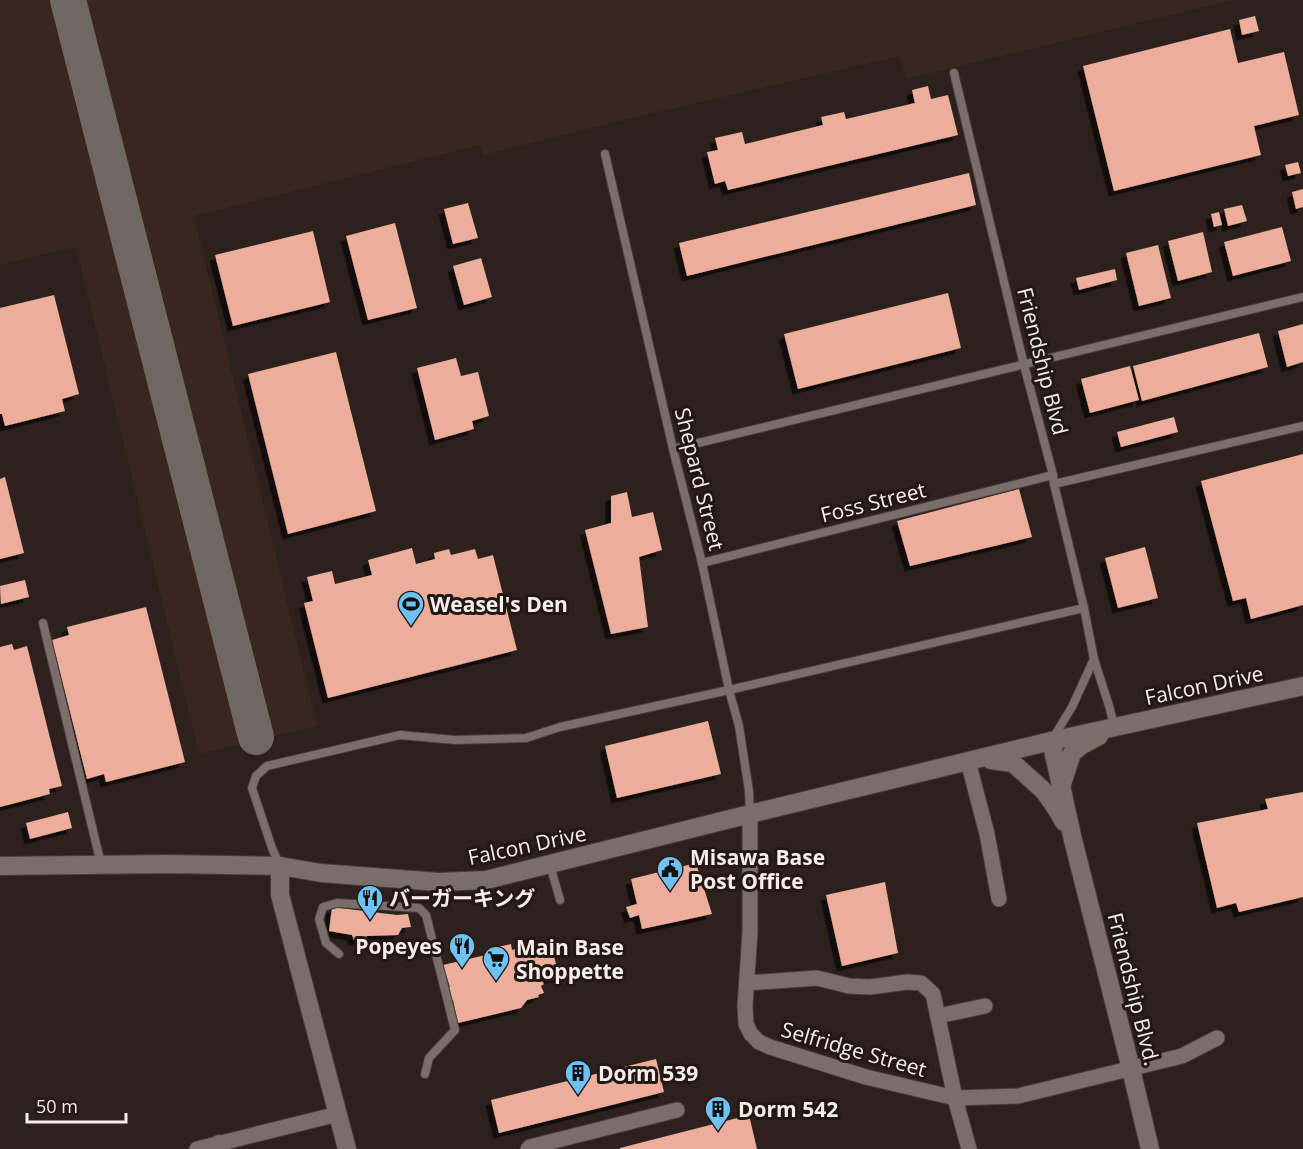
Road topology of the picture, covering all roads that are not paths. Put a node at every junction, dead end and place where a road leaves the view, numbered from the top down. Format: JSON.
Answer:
{"nodes":[{"id":1,"x":954,"y":73,"type":"dead end"},
{"id":2,"x":605,"y":154,"type":"dead end"},
{"id":3,"x":1303,"y":297,"type":"edge"},
{"id":4,"x":1024,"y":365,"type":"junction"},
{"id":5,"x":1303,"y":426,"type":"edge"},
{"id":6,"x":673,"y":449,"type":"junction"},
{"id":7,"x":1053,"y":480,"type":"junction"},
{"id":8,"x":702,"y":563,"type":"junction"},
{"id":9,"x":1084,"y":608,"type":"junction"},
{"id":10,"x":43,"y":623,"type":"dead end"},
{"id":11,"x":1094,"y":659,"type":"junction"},
{"id":12,"x":1303,"y":686,"type":"edge"},
{"id":13,"x":729,"y":690,"type":"junction"},
{"id":14,"x":1114,"y":728,"type":"junction"},
{"id":15,"x":1052,"y":741,"type":"junction"},
{"id":16,"x":974,"y":760,"type":"junction"},
{"id":17,"x":1062,"y":783,"type":"junction"},
{"id":18,"x":750,"y":814,"type":"junction"},
{"id":19,"x":1073,"y":840,"type":"junction"},
{"id":20,"x":101,"y":864,"type":"junction"},
{"id":21,"x":550,"y":865,"type":"junction"},
{"id":22,"x":0,"y":866,"type":"edge"},
{"id":23,"x":280,"y":866,"type":"junction"},
{"id":24,"x":999,"y":899,"type":"dead end"},
{"id":25,"x":560,"y":900,"type":"dead end"},
{"id":26,"x":339,"y":954,"type":"dead end"},
{"id":27,"x":747,"y":983,"type":"junction"},
{"id":28,"x":986,"y":1006,"type":"dead end"},
{"id":29,"x":938,"y":1016,"type":"junction"},
{"id":30,"x":1217,"y":1038,"type":"dead end"},
{"id":31,"x":1131,"y":1069,"type":"junction"},
{"id":32,"x":425,"y":1074,"type":"dead end"},
{"id":33,"x":955,"y":1098,"type":"junction"},
{"id":34,"x":677,"y":1110,"type":"dead end"},
{"id":35,"x":338,"y":1114,"type":"junction"},
{"id":36,"x":220,"y":1146,"type":"edge"},
{"id":37,"x":197,"y":1149,"type":"edge"},
{"id":38,"x":347,"y":1149,"type":"edge"},
{"id":39,"x":528,"y":1149,"type":"edge"},
{"id":40,"x":969,"y":1149,"type":"edge"},
{"id":41,"x":1150,"y":1149,"type":"edge"}],
"edges":[{"from":1,"to":4,"type":"lane","name":"Friendship Blvd"},
{"from":2,"to":6,"type":"lane","name":"Shepard Street"},
{"from":3,"to":4,"type":"lane"},
{"from":4,"to":6,"type":"lane"},
{"from":4,"to":7,"type":"lane","name":"Friendship Blvd"},
{"from":5,"to":7,"type":"lane","name":"Foss Street"},
{"from":6,"to":8,"type":"lane","name":"Shepard Street"},
{"from":7,"to":8,"type":"lane","name":"Foss Street"},
{"from":7,"to":9,"type":"lane","name":"Friendship Blvd"},
{"from":8,"to":13,"type":"lane","name":"Shepard Street"},
{"from":9,"to":11,"type":"lane","name":"Friendship Blvd"},
{"from":9,"to":13,"type":"lane"},
{"from":10,"to":20,"type":"lane"},
{"from":11,"to":14,"type":"lane","name":"Friendship Blvd"},
{"from":11,"to":15,"type":"lane"},
{"from":12,"to":14,"type":"street","name":"Falcon Drive"},
{"from":13,"to":18,"type":"lane","name":"Shepard Street"},
{"from":13,"to":23,"type":"lane"},
{"from":14,"to":15,"type":"street","name":"Falcon Drive"},
{"from":14,"to":17,"type":"street","name":"Friendship Blvd."},
{"from":15,"to":16,"type":"street","name":"Falcon Drive"},
{"from":15,"to":17,"type":"street","name":"Friendship Blvd."},
{"from":16,"to":18,"type":"street","name":"Falcon Drive"},
{"from":16,"to":19,"type":"street","name":"Friendship Blvd."},
{"from":16,"to":24,"type":"street"},
{"from":17,"to":19,"type":"street","name":"Friendship Blvd."},
{"from":18,"to":21,"type":"street","name":"Falcon Drive"},
{"from":18,"to":27,"type":"street","name":"Selfridge Street"},
{"from":19,"to":31,"type":"street","name":"Friendship Blvd."},
{"from":20,"to":22,"type":"street","name":"Falcon Drive"},
{"from":20,"to":23,"type":"street","name":"Falcon Drive"},
{"from":21,"to":23,"type":"street","name":"Falcon Drive"},
{"from":21,"to":25,"type":"lane"},
{"from":23,"to":35,"type":"street"},
{"from":26,"to":32,"type":"lane"},
{"from":27,"to":29,"type":"street"},
{"from":27,"to":33,"type":"street","name":"Selfridge Street"},
{"from":28,"to":29,"type":"street"},
{"from":29,"to":33,"type":"street"},
{"from":30,"to":31,"type":"street","name":"Selfridge Street"},
{"from":31,"to":33,"type":"street","name":"Selfridge Street"},
{"from":31,"to":41,"type":"street","name":"Friendship Blvd."},
{"from":33,"to":40,"type":"street"},
{"from":34,"to":39,"type":"street"},
{"from":35,"to":36,"type":"street"},
{"from":35,"to":38,"type":"street"},
{"from":36,"to":37,"type":"street"}]}
